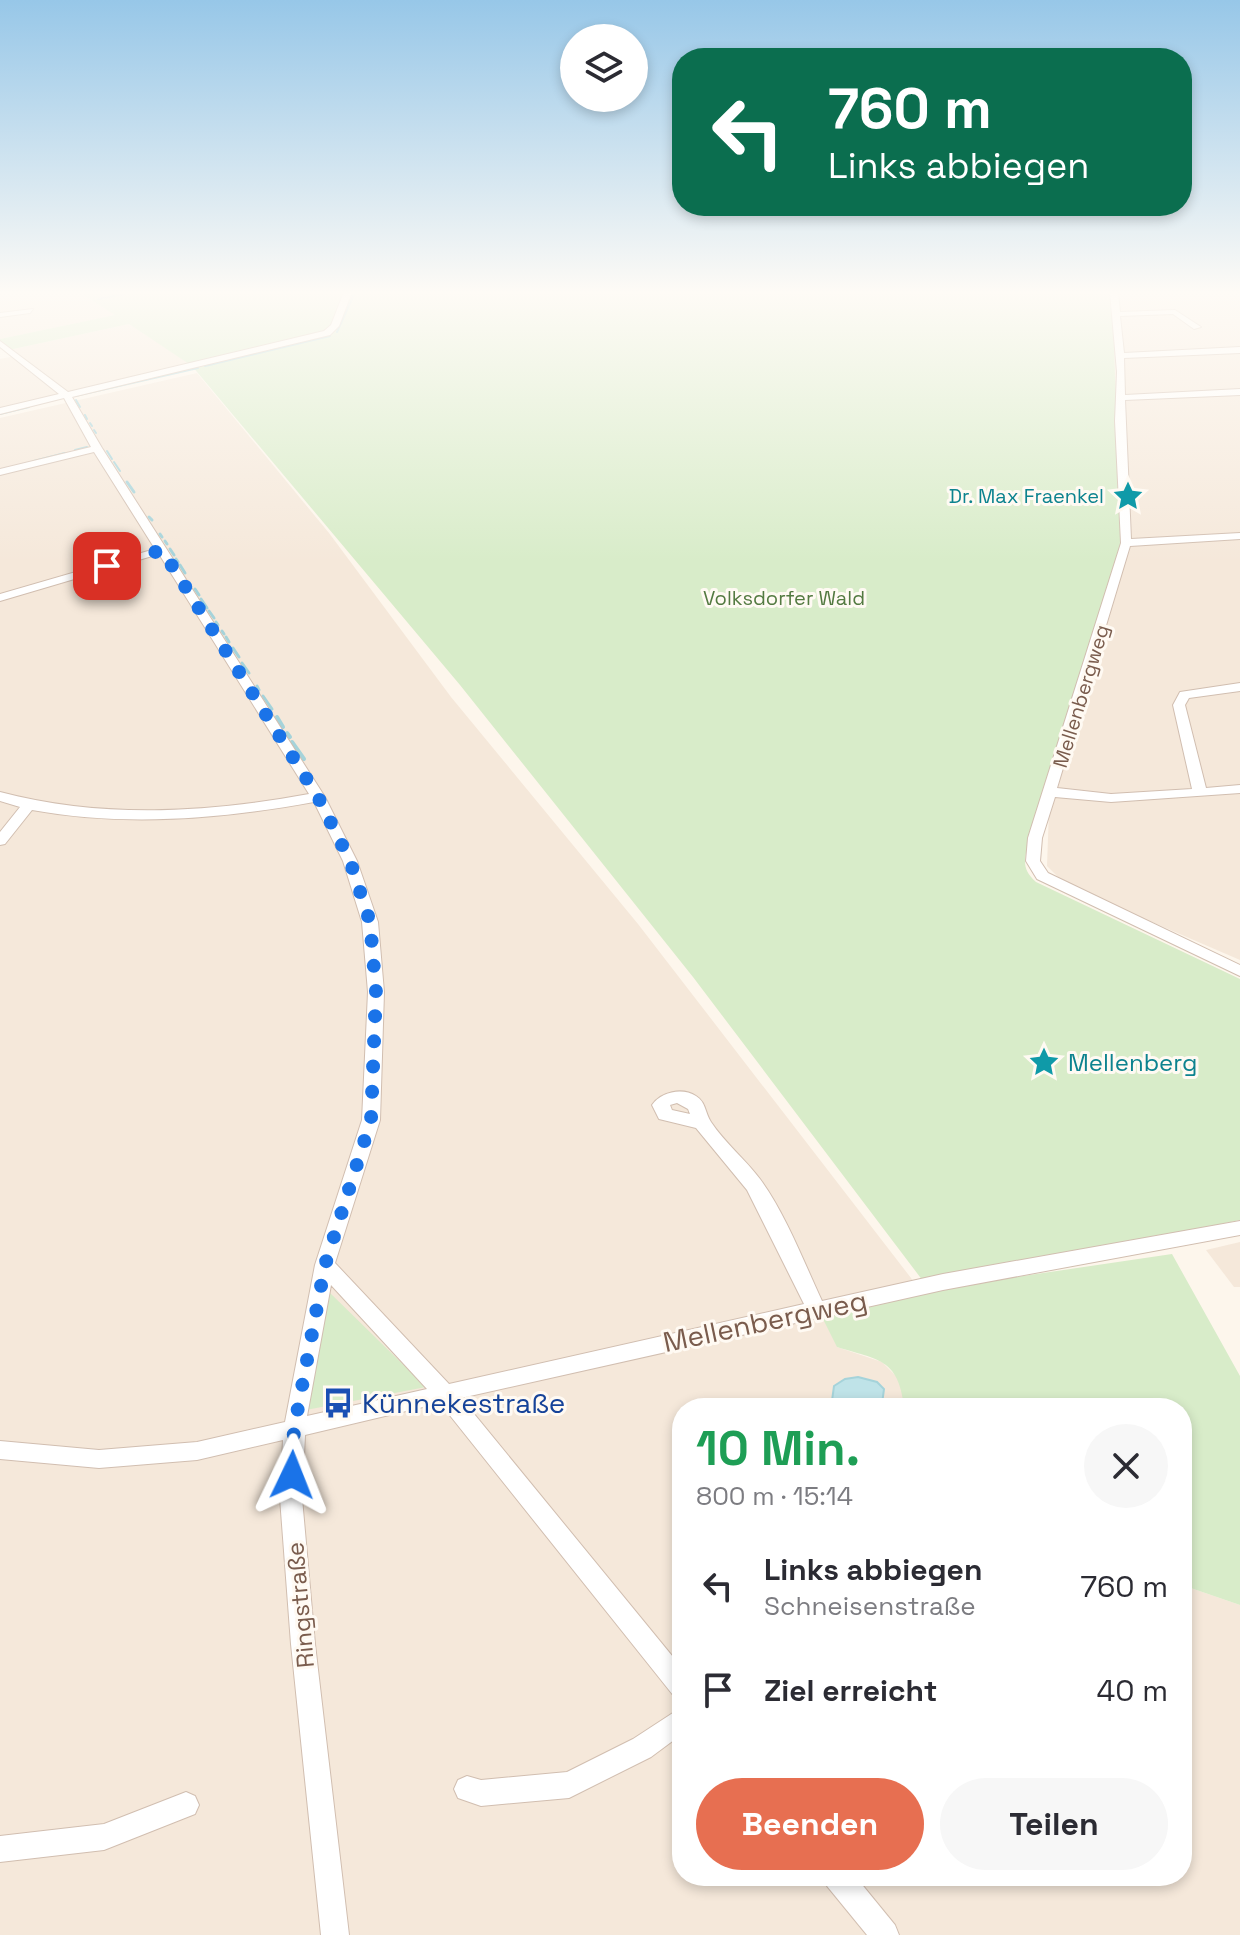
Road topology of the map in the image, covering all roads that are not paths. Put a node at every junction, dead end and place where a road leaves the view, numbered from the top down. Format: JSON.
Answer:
{"nodes":[{"id":1,"x":50,"y":382,"type":"edge"},
{"id":2,"x":124,"y":382,"type":"edge"},
{"id":3,"x":1120,"y":382,"type":"edge"},
{"id":4,"x":1240,"y":392,"type":"edge"},
{"id":5,"x":67,"y":396,"type":"junction"},
{"id":6,"x":1120,"y":398,"type":"junction"},
{"id":7,"x":0,"y":411,"type":"edge"},
{"id":8,"x":97,"y":448,"type":"junction"},
{"id":9,"x":0,"y":472,"type":"edge"},
{"id":10,"x":1240,"y":536,"type":"edge"},
{"id":11,"x":1126,"y":543,"type":"junction"},
{"id":12,"x":162,"y":550,"type":"junction"},
{"id":13,"x":0,"y":598,"type":"edge"},
{"id":14,"x":1240,"y":687,"type":"edge"},
{"id":15,"x":1240,"y":789,"type":"edge"},
{"id":16,"x":1051,"y":792,"type":"junction"},
{"id":17,"x":1200,"y":792,"type":"junction"},
{"id":18,"x":0,"y":796,"type":"edge"},
{"id":19,"x":318,"y":797,"type":"junction"},
{"id":20,"x":27,"y":807,"type":"junction"},
{"id":21,"x":0,"y":841,"type":"edge"},
{"id":22,"x":1240,"y":971,"type":"edge"},
{"id":23,"x":702,"y":1123,"type":"dead end"},
{"id":24,"x":1240,"y":1228,"type":"edge"},
{"id":25,"x":325,"y":1265,"type":"junction"},
{"id":26,"x":816,"y":1309,"type":"junction"},
{"id":27,"x":446,"y":1395,"type":"junction"},
{"id":28,"x":294,"y":1429,"type":"junction"},
{"id":29,"x":0,"y":1450,"type":"edge"},
{"id":30,"x":672,"y":1675,"type":"edge"},
{"id":31,"x":672,"y":1726,"type":"edge"},
{"id":32,"x":467,"y":1789,"type":"dead end"},
{"id":33,"x":186,"y":1805,"type":"dead end"},
{"id":34,"x":0,"y":1849,"type":"edge"},
{"id":35,"x":845,"y":1886,"type":"edge"},
{"id":36,"x":335,"y":1935,"type":"edge"},
{"id":37,"x":885,"y":1935,"type":"edge"}],
"edges":[{"from":1,"to":5,"type":"street","name":"Ringstraße"},
{"from":2,"to":5,"type":"street"},
{"from":3,"to":6,"type":"street","name":"Mellenbergweg"},
{"from":4,"to":6,"type":"street"},
{"from":5,"to":7,"type":"street"},
{"from":5,"to":8,"type":"street","name":"Ringstraße"},
{"from":6,"to":11,"type":"street","name":"Mellenbergweg"},
{"from":8,"to":9,"type":"street"},
{"from":8,"to":12,"type":"street","name":"Ringstraße"},
{"from":10,"to":11,"type":"street"},
{"from":11,"to":16,"type":"street","name":"Mellenbergweg"},
{"from":12,"to":13,"type":"street"},
{"from":12,"to":19,"type":"street","name":"Ringstraße"},
{"from":14,"to":17,"type":"street"},
{"from":15,"to":17,"type":"street"},
{"from":16,"to":17,"type":"street"},
{"from":16,"to":22,"type":"street","name":"Mellenbergweg"},
{"from":18,"to":20,"type":"street"},
{"from":19,"to":20,"type":"street"},
{"from":19,"to":25,"type":"street","name":"Ringstraße"},
{"from":20,"to":21,"type":"street"},
{"from":23,"to":26,"type":"street"},
{"from":24,"to":26,"type":"street","name":"Mellenbergweg"},
{"from":25,"to":27,"type":"street"},
{"from":25,"to":28,"type":"street","name":"Ringstraße"},
{"from":26,"to":27,"type":"street","name":"Mellenbergweg"},
{"from":27,"to":28,"type":"street","name":"Mellenbergweg"},
{"from":27,"to":30,"type":"street"},
{"from":28,"to":29,"type":"street","name":"Mellenbergweg"},
{"from":28,"to":36,"type":"street","name":"Ringstraße"},
{"from":31,"to":32,"type":"street"},
{"from":33,"to":34,"type":"street"},
{"from":35,"to":37,"type":"street"}]}
